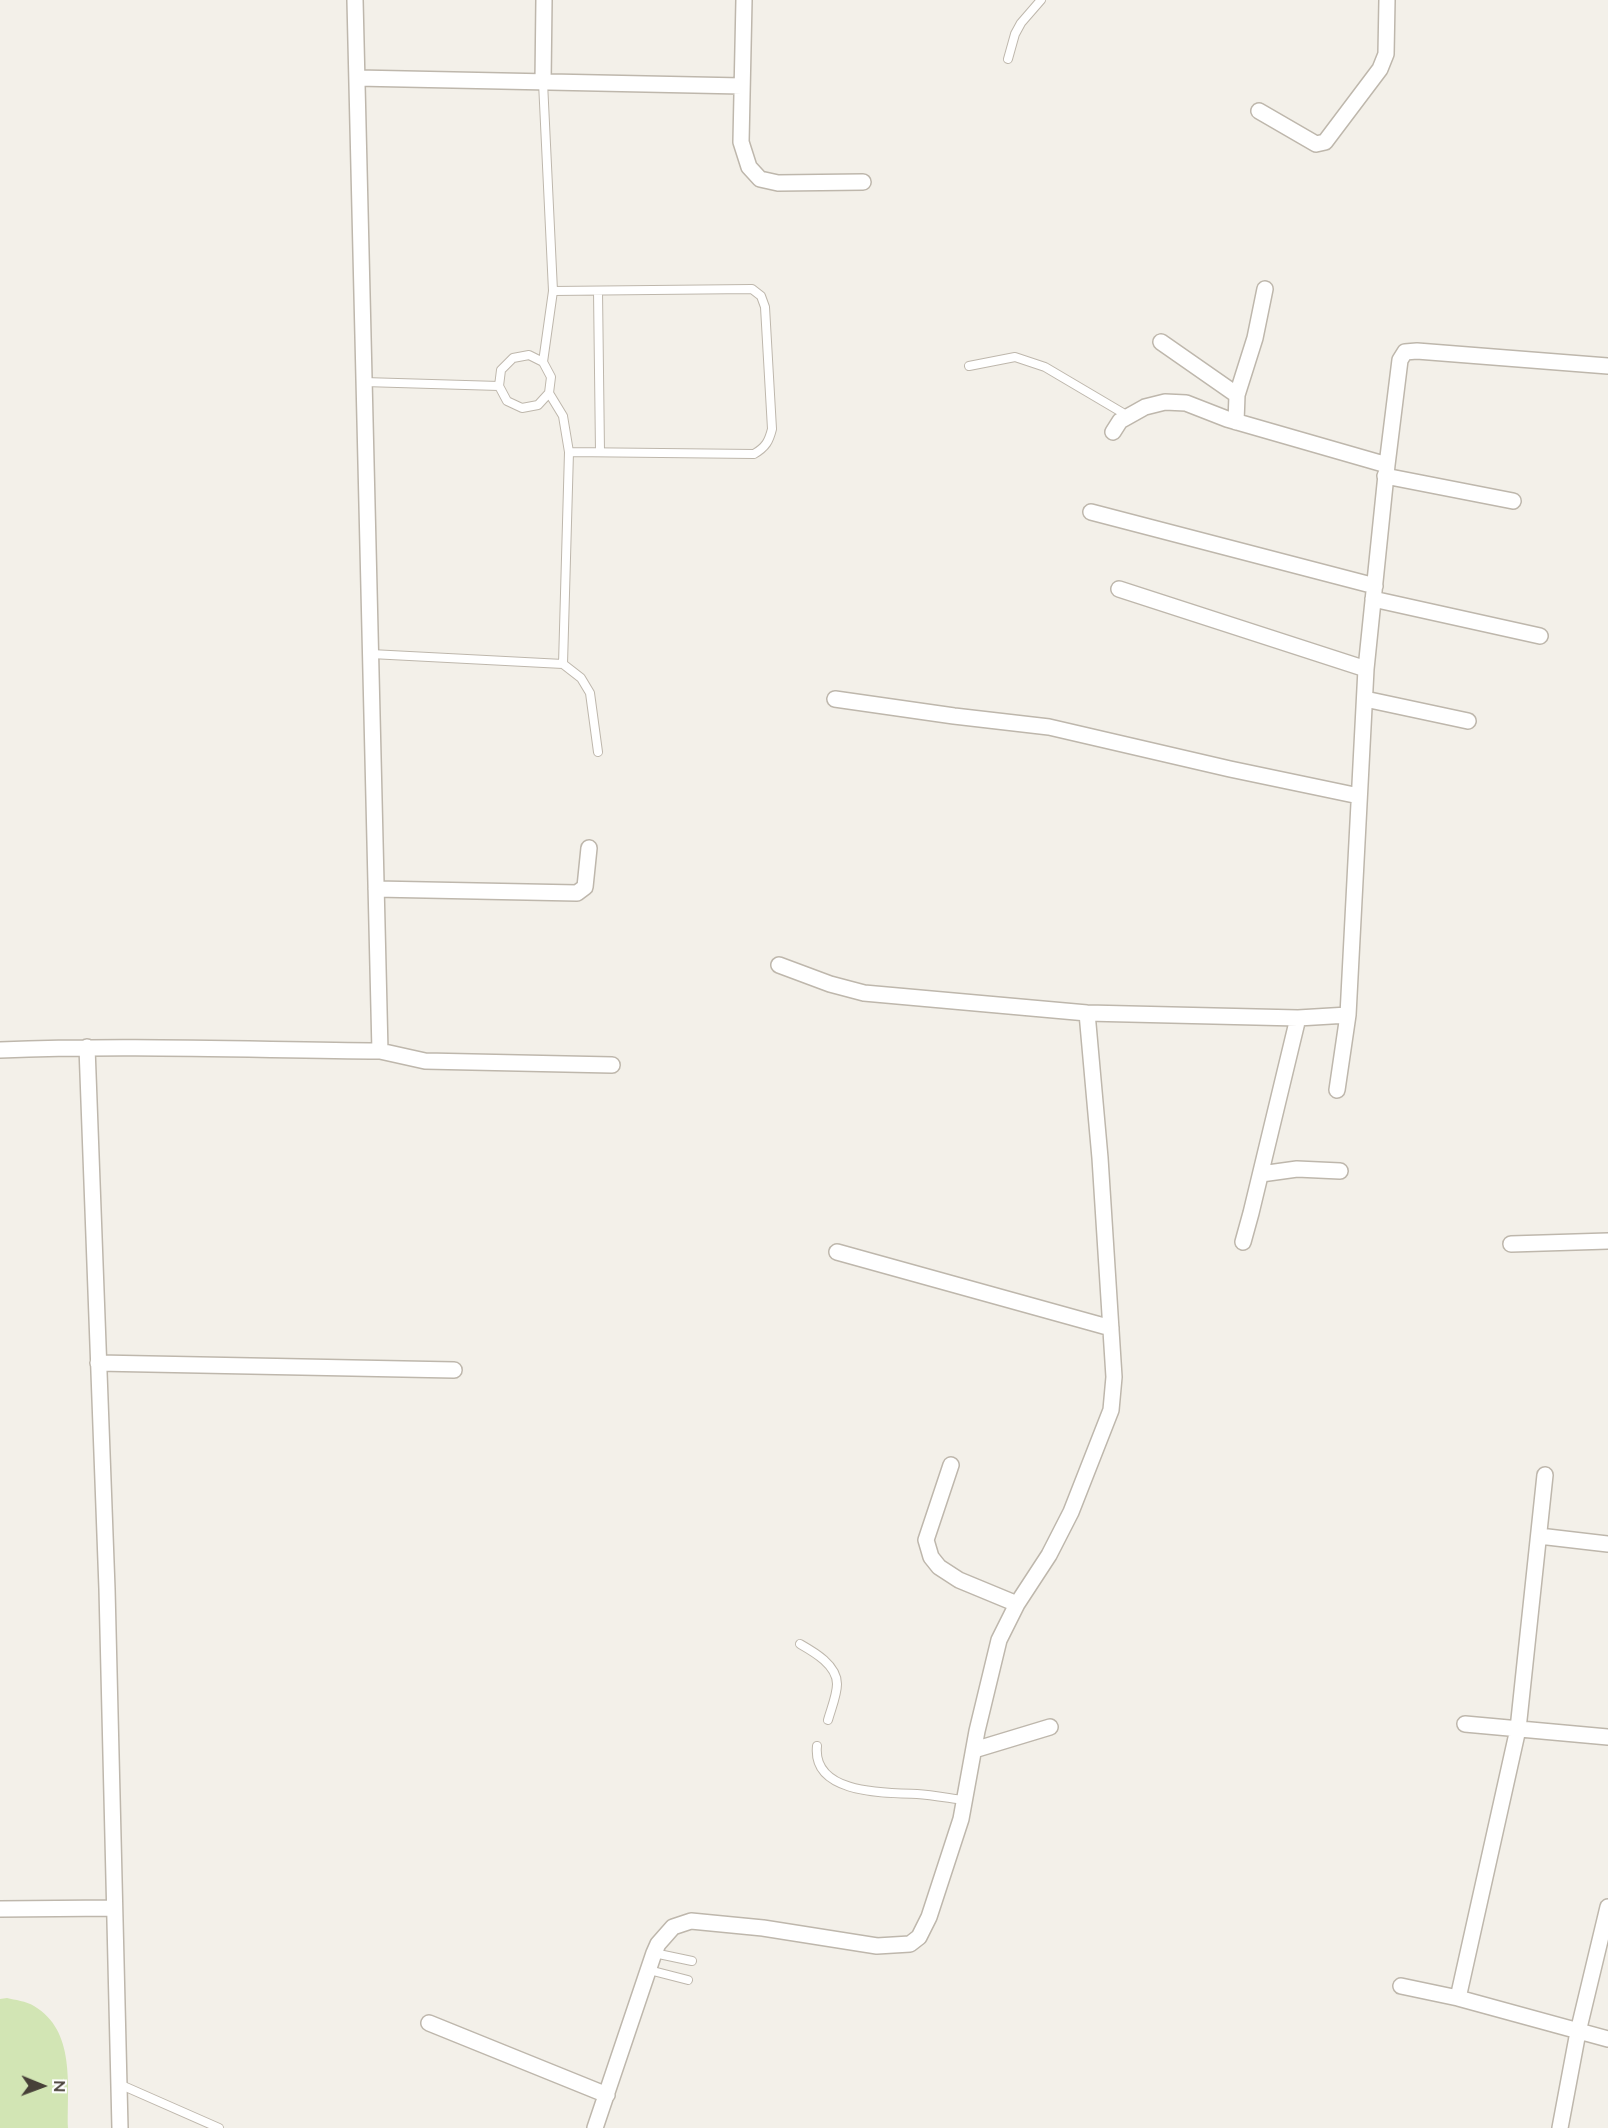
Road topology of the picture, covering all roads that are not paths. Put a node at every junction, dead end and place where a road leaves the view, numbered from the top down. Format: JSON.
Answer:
{"nodes":[{"id":1,"x":355,"y":0,"type":"edge"},
{"id":2,"x":544,"y":0,"type":"edge"},
{"id":3,"x":744,"y":0,"type":"edge"},
{"id":4,"x":1041,"y":0,"type":"edge"},
{"id":5,"x":1387,"y":0,"type":"edge"},
{"id":6,"x":1008,"y":59,"type":"dead end"},
{"id":7,"x":357,"y":78,"type":"junction"},
{"id":8,"x":543,"y":82,"type":"junction"},
{"id":9,"x":742,"y":87,"type":"junction"},
{"id":10,"x":1259,"y":111,"type":"dead end"},
{"id":11,"x":863,"y":183,"type":"dead end"},
{"id":12,"x":1265,"y":289,"type":"dead end"},
{"id":13,"x":553,"y":291,"type":"junction"},
{"id":14,"x":598,"y":291,"type":"junction"},
{"id":15,"x":1161,"y":342,"type":"dead end"},
{"id":16,"x":543,"y":362,"type":"junction"},
{"id":17,"x":969,"y":366,"type":"dead end"},
{"id":18,"x":1608,"y":366,"type":"edge"},
{"id":19,"x":364,"y":382,"type":"junction"},
{"id":20,"x":499,"y":386,"type":"junction"},
{"id":21,"x":549,"y":393,"type":"junction"},
{"id":22,"x":1237,"y":395,"type":"junction"},
{"id":23,"x":1128,"y":416,"type":"junction"},
{"id":24,"x":1236,"y":422,"type":"junction"},
{"id":25,"x":1113,"y":432,"type":"dead end"},
{"id":26,"x":569,"y":452,"type":"junction"},
{"id":27,"x":600,"y":452,"type":"junction"},
{"id":28,"x":1386,"y":470,"type":"junction"},
{"id":29,"x":1513,"y":501,"type":"dead end"},
{"id":30,"x":1091,"y":512,"type":"dead end"},
{"id":31,"x":1119,"y":589,"type":"dead end"},
{"id":32,"x":1374,"y":593,"type":"junction"},
{"id":33,"x":1540,"y":636,"type":"dead end"},
{"id":34,"x":371,"y":654,"type":"junction"},
{"id":35,"x":563,"y":664,"type":"junction"},
{"id":36,"x":1366,"y":669,"type":"junction"},
{"id":37,"x":835,"y":699,"type":"dead end"},
{"id":38,"x":1365,"y":699,"type":"junction"},
{"id":39,"x":1468,"y":721,"type":"dead end"},
{"id":40,"x":598,"y":752,"type":"dead end"},
{"id":41,"x":1359,"y":796,"type":"junction"},
{"id":42,"x":589,"y":848,"type":"dead end"},
{"id":43,"x":376,"y":889,"type":"junction"},
{"id":44,"x":779,"y":965,"type":"dead end"},
{"id":45,"x":1087,"y":1013,"type":"junction"},
{"id":46,"x":1348,"y":1015,"type":"junction"},
{"id":47,"x":1298,"y":1018,"type":"junction"},
{"id":48,"x":87,"y":1047,"type":"junction"},
{"id":49,"x":0,"y":1050,"type":"edge"},
{"id":50,"x":380,"y":1051,"type":"junction"},
{"id":51,"x":612,"y":1065,"type":"dead end"},
{"id":52,"x":1337,"y":1090,"type":"dead end"},
{"id":53,"x":1340,"y":1171,"type":"dead end"},
{"id":54,"x":1261,"y":1174,"type":"junction"},
{"id":55,"x":1608,"y":1241,"type":"edge"},
{"id":56,"x":1243,"y":1242,"type":"dead end"},
{"id":57,"x":1511,"y":1244,"type":"dead end"},
{"id":58,"x":837,"y":1252,"type":"dead end"},
{"id":59,"x":1111,"y":1328,"type":"junction"},
{"id":60,"x":99,"y":1363,"type":"junction"},
{"id":61,"x":454,"y":1370,"type":"dead end"},
{"id":62,"x":951,"y":1465,"type":"dead end"},
{"id":63,"x":1545,"y":1475,"type":"dead end"},
{"id":64,"x":1539,"y":1536,"type":"junction"},
{"id":65,"x":1608,"y":1544,"type":"edge"},
{"id":66,"x":1017,"y":1604,"type":"junction"},
{"id":67,"x":800,"y":1644,"type":"dead end"},
{"id":68,"x":828,"y":1720,"type":"dead end"},
{"id":69,"x":1465,"y":1724,"type":"dead end"},
{"id":70,"x":1050,"y":1727,"type":"dead end"},
{"id":71,"x":1518,"y":1729,"type":"junction"},
{"id":72,"x":1608,"y":1737,"type":"edge"},
{"id":73,"x":817,"y":1746,"type":"dead end"},
{"id":74,"x":974,"y":1750,"type":"junction"},
{"id":75,"x":963,"y":1800,"type":"junction"},
{"id":76,"x":1608,"y":1907,"type":"edge"},
{"id":77,"x":114,"y":1908,"type":"junction"},
{"id":78,"x":0,"y":1909,"type":"edge"},
{"id":79,"x":654,"y":1953,"type":"junction"},
{"id":80,"x":692,"y":1961,"type":"dead end"},
{"id":81,"x":649,"y":1970,"type":"junction"},
{"id":82,"x":688,"y":1980,"type":"dead end"},
{"id":83,"x":1401,"y":1986,"type":"dead end"},
{"id":84,"x":1458,"y":1998,"type":"junction"},
{"id":85,"x":429,"y":2023,"type":"dead end"},
{"id":86,"x":1578,"y":2032,"type":"junction"},
{"id":87,"x":1608,"y":2039,"type":"edge"},
{"id":88,"x":119,"y":2084,"type":"junction"},
{"id":89,"x":607,"y":2095,"type":"junction"},
{"id":90,"x":120,"y":2128,"type":"edge"},
{"id":91,"x":219,"y":2128,"type":"edge"},
{"id":92,"x":595,"y":2128,"type":"edge"},
{"id":93,"x":1560,"y":2128,"type":"edge"}],
"edges":[{"from":1,"to":7,"type":"street"},
{"from":2,"to":8,"type":"street"},
{"from":3,"to":9,"type":"street"},
{"from":4,"to":6,"type":"lane"},
{"from":5,"to":10,"type":"street"},
{"from":7,"to":8,"type":"street"},
{"from":7,"to":19,"type":"street"},
{"from":8,"to":9,"type":"street"},
{"from":8,"to":13,"type":"lane"},
{"from":9,"to":11,"type":"street"},
{"from":12,"to":22,"type":"street"},
{"from":13,"to":14,"type":"lane"},
{"from":13,"to":16,"type":"lane"},
{"from":14,"to":27,"type":"lane"},
{"from":14,"to":27,"type":"lane"},
{"from":15,"to":22,"type":"street"},
{"from":16,"to":20,"type":"lane"},
{"from":16,"to":21,"type":"lane"},
{"from":17,"to":23,"type":"lane"},
{"from":18,"to":28,"type":"street"},
{"from":19,"to":20,"type":"lane"},
{"from":19,"to":34,"type":"street"},
{"from":20,"to":21,"type":"lane"},
{"from":21,"to":26,"type":"lane"},
{"from":22,"to":24,"type":"street"},
{"from":23,"to":24,"type":"street"},
{"from":23,"to":25,"type":"street"},
{"from":24,"to":28,"type":"street"},
{"from":26,"to":27,"type":"lane"},
{"from":26,"to":35,"type":"lane"},
{"from":28,"to":29,"type":"street"},
{"from":28,"to":32,"type":"street"},
{"from":30,"to":32,"type":"street"},
{"from":31,"to":36,"type":"street"},
{"from":32,"to":33,"type":"street"},
{"from":32,"to":36,"type":"street"},
{"from":34,"to":35,"type":"lane"},
{"from":34,"to":43,"type":"street"},
{"from":35,"to":40,"type":"lane"},
{"from":36,"to":38,"type":"street"},
{"from":37,"to":41,"type":"street"},
{"from":38,"to":39,"type":"street"},
{"from":38,"to":41,"type":"street"},
{"from":41,"to":46,"type":"street"},
{"from":42,"to":43,"type":"street"},
{"from":43,"to":50,"type":"street"},
{"from":44,"to":45,"type":"street"},
{"from":45,"to":47,"type":"street"},
{"from":45,"to":59,"type":"street"},
{"from":46,"to":47,"type":"street"},
{"from":46,"to":52,"type":"street"},
{"from":47,"to":54,"type":"street"},
{"from":48,"to":49,"type":"street"},
{"from":48,"to":50,"type":"street"},
{"from":48,"to":60,"type":"street"},
{"from":50,"to":51,"type":"street"},
{"from":53,"to":54,"type":"street"},
{"from":54,"to":56,"type":"street"},
{"from":55,"to":57,"type":"street"},
{"from":58,"to":59,"type":"street"},
{"from":59,"to":66,"type":"street"},
{"from":60,"to":61,"type":"street"},
{"from":60,"to":77,"type":"street"},
{"from":62,"to":66,"type":"street"},
{"from":63,"to":64,"type":"street"},
{"from":64,"to":65,"type":"street"},
{"from":64,"to":71,"type":"street"},
{"from":66,"to":74,"type":"street"},
{"from":67,"to":68,"type":"lane"},
{"from":69,"to":71,"type":"street"},
{"from":70,"to":74,"type":"street"},
{"from":71,"to":72,"type":"street"},
{"from":71,"to":84,"type":"street"},
{"from":73,"to":75,"type":"lane"},
{"from":74,"to":75,"type":"street"},
{"from":75,"to":79,"type":"street"},
{"from":76,"to":86,"type":"street"},
{"from":77,"to":78,"type":"street"},
{"from":77,"to":88,"type":"street"},
{"from":79,"to":80,"type":"lane"},
{"from":79,"to":81,"type":"street"},
{"from":81,"to":82,"type":"lane"},
{"from":81,"to":89,"type":"street"},
{"from":83,"to":84,"type":"street"},
{"from":84,"to":86,"type":"street"},
{"from":85,"to":89,"type":"street"},
{"from":86,"to":87,"type":"street"},
{"from":86,"to":93,"type":"street"},
{"from":88,"to":90,"type":"street"},
{"from":88,"to":91,"type":"lane"},
{"from":89,"to":92,"type":"street"}]}
